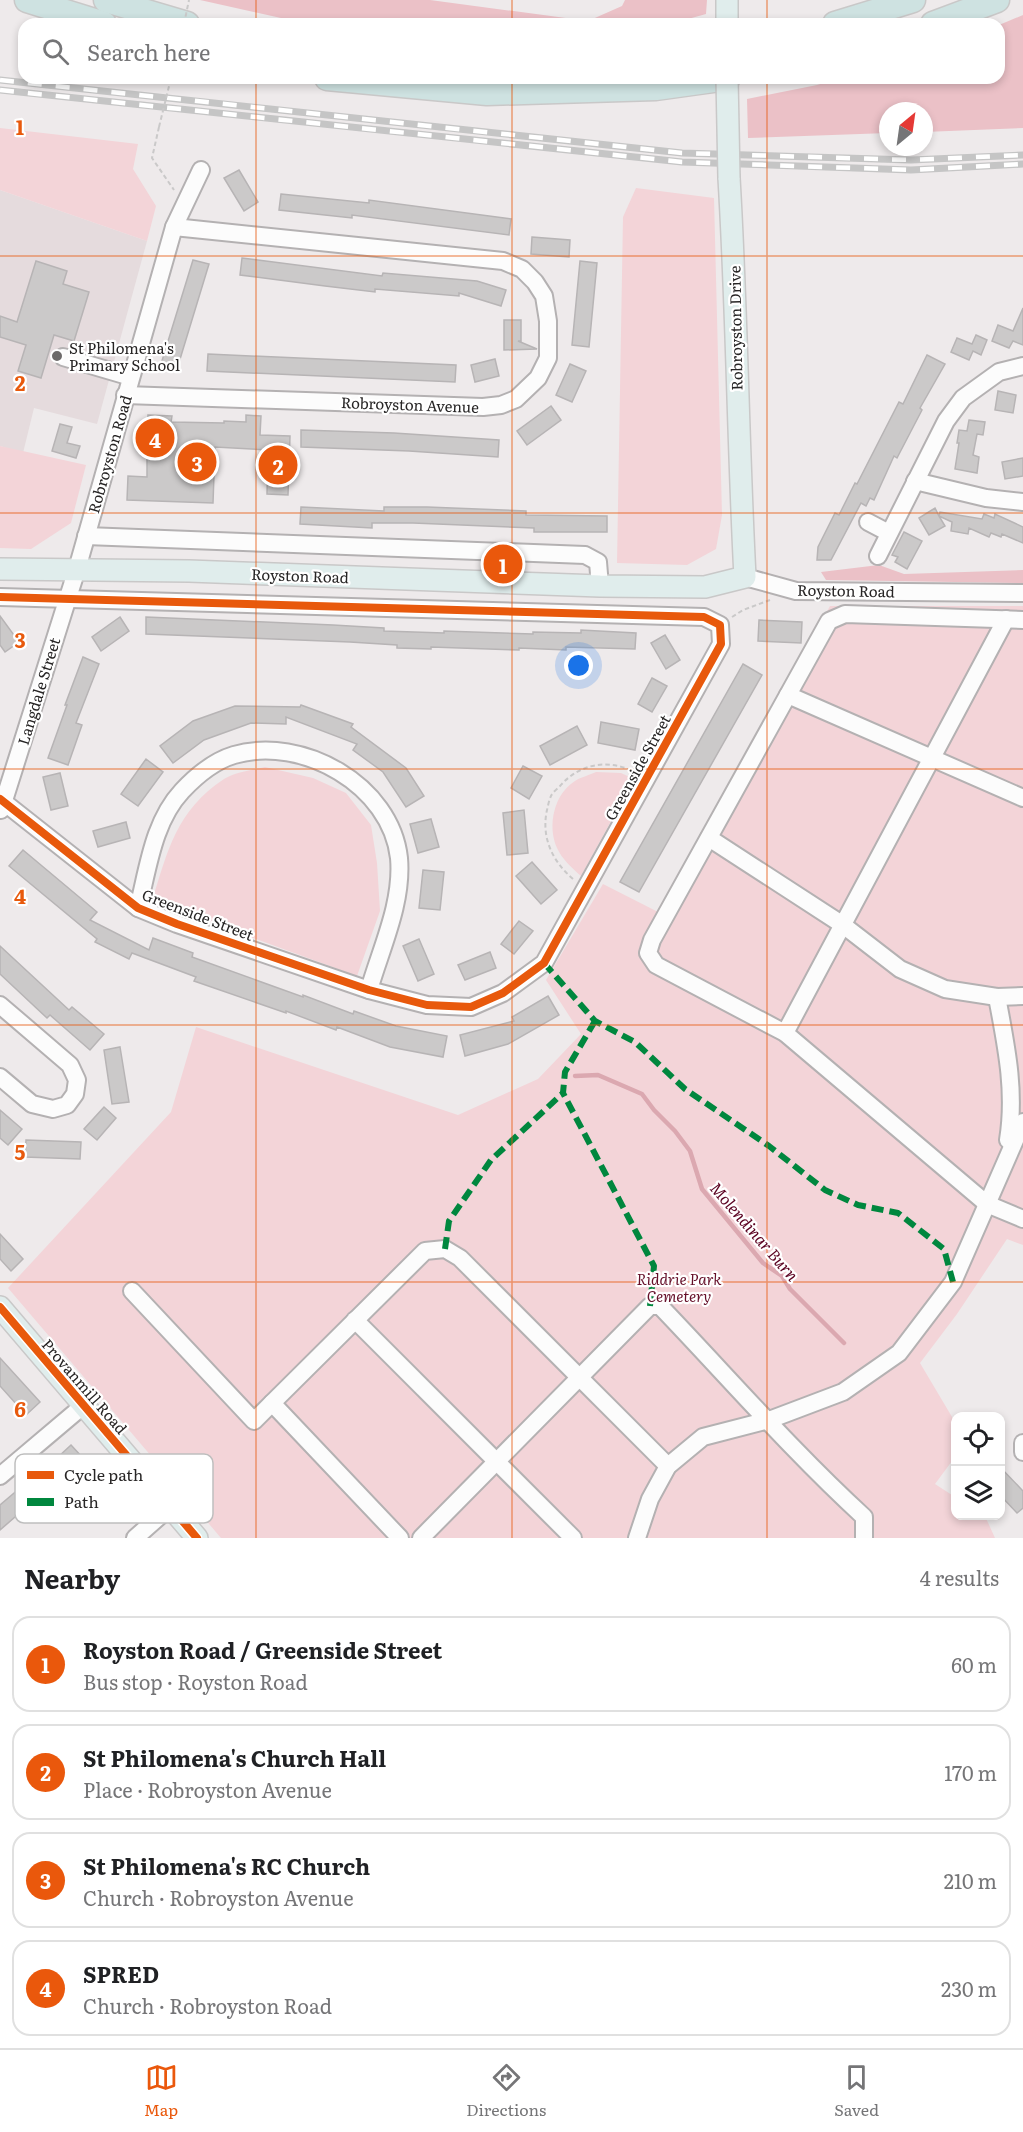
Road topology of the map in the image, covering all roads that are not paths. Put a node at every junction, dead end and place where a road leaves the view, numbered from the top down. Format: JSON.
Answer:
{"nodes":[{"id":1,"x":27,"y":0,"type":"edge"},
{"id":2,"x":106,"y":0,"type":"edge"},
{"id":3,"x":913,"y":0,"type":"edge"},
{"id":4,"x":997,"y":0,"type":"edge"},
{"id":5,"x":727,"y":1,"type":"edge"},
{"id":6,"x":85,"y":18,"type":"edge"},
{"id":7,"x":165,"y":18,"type":"edge"},
{"id":8,"x":727,"y":18,"type":"edge"},
{"id":9,"x":854,"y":18,"type":"edge"},
{"id":10,"x":949,"y":18,"type":"edge"},
{"id":11,"x":391,"y":84,"type":"edge"},
{"id":12,"x":685,"y":84,"type":"edge"},
{"id":13,"x":728,"y":84,"type":"edge"},
{"id":14,"x":201,"y":170,"type":"dead end"},
{"id":15,"x":174,"y":227,"type":"junction"},
{"id":16,"x":63,"y":357,"type":"dead end"},
{"id":17,"x":1023,"y":366,"type":"edge"},
{"id":18,"x":131,"y":376,"type":"junction"},
{"id":19,"x":125,"y":395,"type":"junction"},
{"id":20,"x":915,"y":481,"type":"junction"},
{"id":21,"x":1023,"y":502,"type":"edge"},
{"id":22,"x":868,"y":522,"type":"dead end"},
{"id":23,"x":889,"y":533,"type":"junction"},
{"id":24,"x":86,"y":536,"type":"junction"},
{"id":25,"x":878,"y":556,"type":"dead end"},
{"id":26,"x":0,"y":569,"type":"edge"},
{"id":27,"x":77,"y":569,"type":"junction"},
{"id":28,"x":744,"y":577,"type":"junction"},
{"id":29,"x":600,"y":585,"type":"junction"},
{"id":30,"x":1023,"y":593,"type":"edge"},
{"id":31,"x":0,"y":597,"type":"edge"},
{"id":32,"x":66,"y":599,"type":"junction"},
{"id":33,"x":1015,"y":620,"type":"edge"},
{"id":34,"x":788,"y":695,"type":"junction"},
{"id":35,"x":932,"y":759,"type":"junction"},
{"id":36,"x":1023,"y":798,"type":"edge"},
{"id":37,"x":1,"y":805,"type":"edge"},
{"id":38,"x":709,"y":838,"type":"junction"},
{"id":39,"x":138,"y":908,"type":"junction"},
{"id":40,"x":843,"y":925,"type":"junction"},
{"id":41,"x":369,"y":990,"type":"junction"},
{"id":42,"x":1023,"y":996,"type":"edge"},
{"id":43,"x":997,"y":997,"type":"junction"},
{"id":44,"x":0,"y":1005,"type":"edge"},
{"id":45,"x":785,"y":1033,"type":"junction"},
{"id":46,"x":0,"y":1077,"type":"edge"},
{"id":47,"x":1023,"y":1122,"type":"edge"},
{"id":48,"x":1004,"y":1165,"type":"junction"},
{"id":49,"x":987,"y":1204,"type":"junction"},
{"id":50,"x":1023,"y":1219,"type":"edge"},
{"id":51,"x":132,"y":1292,"type":"dead end"},
{"id":52,"x":0,"y":1307,"type":"edge"},
{"id":53,"x":355,"y":1320,"type":"junction"},
{"id":54,"x":580,"y":1377,"type":"junction"},
{"id":55,"x":272,"y":1403,"type":"junction"},
{"id":56,"x":84,"y":1405,"type":"junction"},
{"id":57,"x":769,"y":1420,"type":"junction"},
{"id":58,"x":1023,"y":1443,"type":"edge"},
{"id":59,"x":1023,"y":1452,"type":"edge"},
{"id":60,"x":26,"y":1454,"type":"edge"},
{"id":61,"x":125,"y":1454,"type":"edge"},
{"id":62,"x":496,"y":1462,"type":"junction"},
{"id":63,"x":15,"y":1463,"type":"edge"},
{"id":64,"x":668,"y":1466,"type":"junction"},
{"id":65,"x":0,"y":1476,"type":"edge"},
{"id":66,"x":152,"y":1523,"type":"edge"},
{"id":67,"x":183,"y":1523,"type":"edge"},
{"id":68,"x":135,"y":1538,"type":"edge"},
{"id":69,"x":196,"y":1538,"type":"edge"},
{"id":70,"x":400,"y":1538,"type":"edge"},
{"id":71,"x":421,"y":1538,"type":"edge"},
{"id":72,"x":573,"y":1538,"type":"edge"},
{"id":73,"x":637,"y":1538,"type":"edge"},
{"id":74,"x":864,"y":1538,"type":"edge"}],
"edges":[{"from":1,"to":6,"type":"highway"},
{"from":2,"to":7,"type":"highway"},
{"from":3,"to":9,"type":"highway"},
{"from":4,"to":10,"type":"highway"},
{"from":5,"to":8,"type":"main road"},
{"from":11,"to":12,"type":"highway"},
{"from":13,"to":28,"type":"main road","name":"Robroyston Drive","bridge":true},
{"from":14,"to":15,"type":"street","name":"Robroyston Road"},
{"from":15,"to":18,"type":"street","name":"Robroyston Road"},
{"from":15,"to":19,"type":"street","name":"Robroyston Avenue"},
{"from":16,"to":18,"type":"street"},
{"from":17,"to":20,"type":"street"},
{"from":18,"to":19,"type":"street","name":"Robroyston Road"},
{"from":19,"to":24,"type":"street","name":"Robroyston Road"},
{"from":20,"to":21,"type":"street"},
{"from":20,"to":23,"type":"street"},
{"from":22,"to":23,"type":"street"},
{"from":23,"to":25,"type":"street"},
{"from":24,"to":27,"type":"street","name":"Robroyston Road"},
{"from":24,"to":29,"type":"street","name":"Royston Road"},
{"from":26,"to":27,"type":"main road","name":"Royston Road"},
{"from":27,"to":29,"type":"main road","name":"Royston Road"},
{"from":27,"to":32,"type":"street","name":"Langdale Street"},
{"from":28,"to":29,"type":"main road","name":"Royston Road"},
{"from":28,"to":30,"type":"street","name":"Royston Road"},
{"from":31,"to":32,"type":"street"},
{"from":32,"to":37,"type":"street","name":"Langdale Street"},
{"from":32,"to":41,"type":"street","name":"Greenside Street"},
{"from":33,"to":34,"type":"street"},
{"from":33,"to":35,"type":"street"},
{"from":34,"to":35,"type":"street"},
{"from":34,"to":38,"type":"street"},
{"from":35,"to":36,"type":"street"},
{"from":35,"to":40,"type":"street"},
{"from":37,"to":39,"type":"street","name":"Greenside Street"},
{"from":38,"to":40,"type":"street"},
{"from":38,"to":45,"type":"street"},
{"from":39,"to":41,"type":"street","name":"Greenside Street"},
{"from":39,"to":41,"type":"street"},
{"from":40,"to":43,"type":"street"},
{"from":40,"to":45,"type":"street"},
{"from":42,"to":43,"type":"street"},
{"from":43,"to":48,"type":"street"},
{"from":44,"to":46,"type":"street"},
{"from":45,"to":49,"type":"street"},
{"from":47,"to":48,"type":"street"},
{"from":48,"to":49,"type":"street"},
{"from":49,"to":50,"type":"street"},
{"from":49,"to":57,"type":"street"},
{"from":51,"to":55,"type":"street"},
{"from":52,"to":56,"type":"main road","name":"Provanmill Road"},
{"from":53,"to":54,"type":"street"},
{"from":53,"to":55,"type":"street"},
{"from":53,"to":62,"type":"street"},
{"from":54,"to":57,"type":"street"},
{"from":54,"to":62,"type":"street"},
{"from":54,"to":64,"type":"street"},
{"from":55,"to":70,"type":"street"},
{"from":56,"to":60,"type":"street"},
{"from":56,"to":61,"type":"main road","name":"Provanmill Road"},
{"from":57,"to":64,"type":"street"},
{"from":57,"to":74,"type":"street"},
{"from":58,"to":59,"type":"street"},
{"from":62,"to":71,"type":"street"},
{"from":62,"to":72,"type":"street"},
{"from":63,"to":65,"type":"street"},
{"from":64,"to":73,"type":"street"},
{"from":66,"to":68,"type":"street"},
{"from":67,"to":69,"type":"main road","name":"Provanmill Road"}]}
